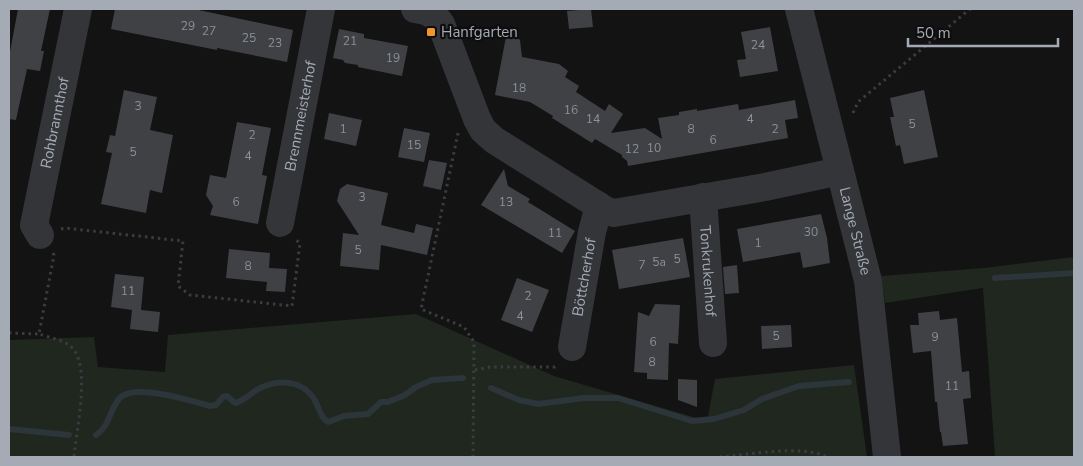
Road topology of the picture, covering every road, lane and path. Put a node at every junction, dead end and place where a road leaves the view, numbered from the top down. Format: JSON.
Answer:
{"nodes":[{"id":1,"x":78,"y":9,"type":"edge"},
{"id":2,"x":321,"y":9,"type":"edge"},
{"id":3,"x":799,"y":9,"type":"edge"},
{"id":4,"x":970,"y":9,"type":"edge"},
{"id":5,"x":432,"y":11,"type":"edge"},
{"id":6,"x":852,"y":113,"type":"dead end"},
{"id":7,"x":477,"y":119,"type":"junction"},
{"id":8,"x":840,"y":170,"type":"junction"},
{"id":9,"x":703,"y":198,"type":"junction"},
{"id":10,"x":599,"y":206,"type":"junction"},
{"id":11,"x":280,"y":223,"type":"joint"},
{"id":12,"x":40,"y":235,"type":"junction"},
{"id":13,"x":9,"y":333,"type":"edge"},
{"id":14,"x":40,"y":334,"type":"junction"},
{"id":15,"x":713,"y":343,"type":"dead end"},
{"id":16,"x":572,"y":347,"type":"joint"},
{"id":17,"x":475,"y":370,"type":"junction"},
{"id":18,"x":74,"y":457,"type":"edge"},
{"id":19,"x":472,"y":457,"type":"edge"},
{"id":20,"x":720,"y":457,"type":"edge"},
{"id":21,"x":827,"y":457,"type":"edge"},
{"id":22,"x":887,"y":457,"type":"edge"}],
"edges":[{"from":1,"to":12,"type":"street","name":"Rohbrannthof"},
{"from":2,"to":11,"type":"street","name":"Brennmeisterhof"},
{"from":3,"to":8,"type":"street","name":"Lange Straße"},
{"from":4,"to":6,"type":"path"},
{"from":5,"to":7,"type":"street"},
{"from":7,"to":10,"type":"street"},
{"from":7,"to":17,"type":"path"},
{"from":8,"to":9,"type":"street"},
{"from":8,"to":22,"type":"street","name":"Lange Straße"},
{"from":9,"to":10,"type":"street"},
{"from":9,"to":15,"type":"street","name":"Tonkrukenhof"},
{"from":10,"to":16,"type":"street","name":"Böttcherhof"},
{"from":11,"to":12,"type":"path"},
{"from":12,"to":14,"type":"path"},
{"from":13,"to":14,"type":"path"},
{"from":14,"to":18,"type":"path"},
{"from":16,"to":17,"type":"path"},
{"from":17,"to":19,"type":"path"},
{"from":20,"to":21,"type":"path"}]}
